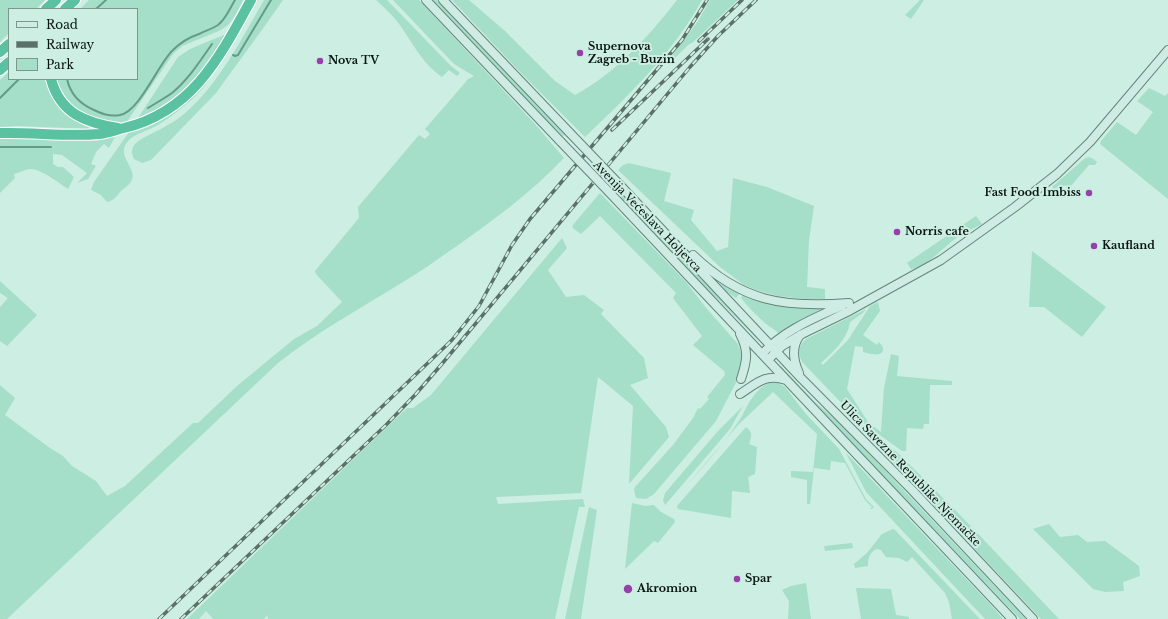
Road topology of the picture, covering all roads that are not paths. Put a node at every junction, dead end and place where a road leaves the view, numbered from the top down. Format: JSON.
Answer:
{"nodes":[{"id":1,"x":56,"y":0,"type":"edge"},
{"id":2,"x":75,"y":0,"type":"edge"},
{"id":3,"x":84,"y":0,"type":"edge"},
{"id":4,"x":252,"y":0,"type":"edge"},
{"id":5,"x":426,"y":0,"type":"edge"},
{"id":6,"x":443,"y":0,"type":"edge"},
{"id":7,"x":47,"y":8,"type":"edge"},
{"id":8,"x":66,"y":8,"type":"edge"},
{"id":9,"x":75,"y":8,"type":"edge"},
{"id":10,"x":8,"y":45,"type":"edge"},
{"id":11,"x":1168,"y":50,"type":"edge"},
{"id":12,"x":0,"y":52,"type":"edge"},
{"id":13,"x":8,"y":63,"type":"edge"},
{"id":14,"x":0,"y":70,"type":"edge"},
{"id":15,"x":51,"y":80,"type":"edge"},
{"id":16,"x":122,"y":129,"type":"junction"},
{"id":17,"x":0,"y":133,"type":"edge"},
{"id":18,"x":672,"y":240,"type":"junction"},
{"id":19,"x":872,"y":297,"type":"junction"},
{"id":20,"x":848,"y":303,"type":"junction"},
{"id":21,"x":736,"y":326,"type":"junction"},
{"id":22,"x":802,"y":334,"type":"junction"},
{"id":23,"x":771,"y":345,"type":"junction"},
{"id":24,"x":777,"y":351,"type":"junction"},
{"id":25,"x":762,"y":354,"type":"junction"},
{"id":26,"x":768,"y":360,"type":"junction"},
{"id":27,"x":801,"y":378,"type":"junction"},
{"id":28,"x":741,"y":379,"type":"dead end"},
{"id":29,"x":787,"y":380,"type":"junction"},
{"id":30,"x":740,"y":394,"type":"dead end"},
{"id":31,"x":1012,"y":619,"type":"edge"},
{"id":32,"x":1033,"y":619,"type":"edge"}],
"edges":[{"from":1,"to":7,"type":"highway"},
{"from":2,"to":8,"type":"highway"},
{"from":3,"to":9,"type":"highway"},
{"from":4,"to":16,"type":"highway"},
{"from":5,"to":21,"type":"main road","name":"Avenija Većeslava Holjevca","bridge":true},
{"from":6,"to":18,"type":"main road","name":"Avenija Većeslava Holjevca","bridge":true},
{"from":10,"to":12,"type":"highway"},
{"from":11,"to":19,"type":"main road"},
{"from":13,"to":14,"type":"highway"},
{"from":15,"to":16,"type":"highway"},
{"from":16,"to":17,"type":"highway"},
{"from":18,"to":20,"type":"main road"},
{"from":18,"to":23,"type":"main road","name":"Avenija Većeslava Holjevca"},
{"from":19,"to":20,"type":"main road"},
{"from":19,"to":22,"type":"main road"},
{"from":20,"to":23,"type":"main road"},
{"from":21,"to":25,"type":"main road","name":"Avenija Većeslava Holjevca"},
{"from":21,"to":28,"type":"main road"},
{"from":22,"to":24,"type":"main road"},
{"from":22,"to":27,"type":"main road"},
{"from":23,"to":24,"type":"main road","name":"Ulica Savezne Republike Njemačke"},
{"from":23,"to":25,"type":"main road"},
{"from":24,"to":26,"type":"main road"},
{"from":24,"to":27,"type":"main road","name":"Ulica Savezne Republike Njemačke"},
{"from":25,"to":26,"type":"main road","name":"Avenija Većeslava Holjevca"},
{"from":26,"to":29,"type":"main road"},
{"from":27,"to":32,"type":"main road","name":"Ulica Savezne Republike Njemačke"},
{"from":29,"to":30,"type":"main road"},
{"from":29,"to":31,"type":"main road"}]}
